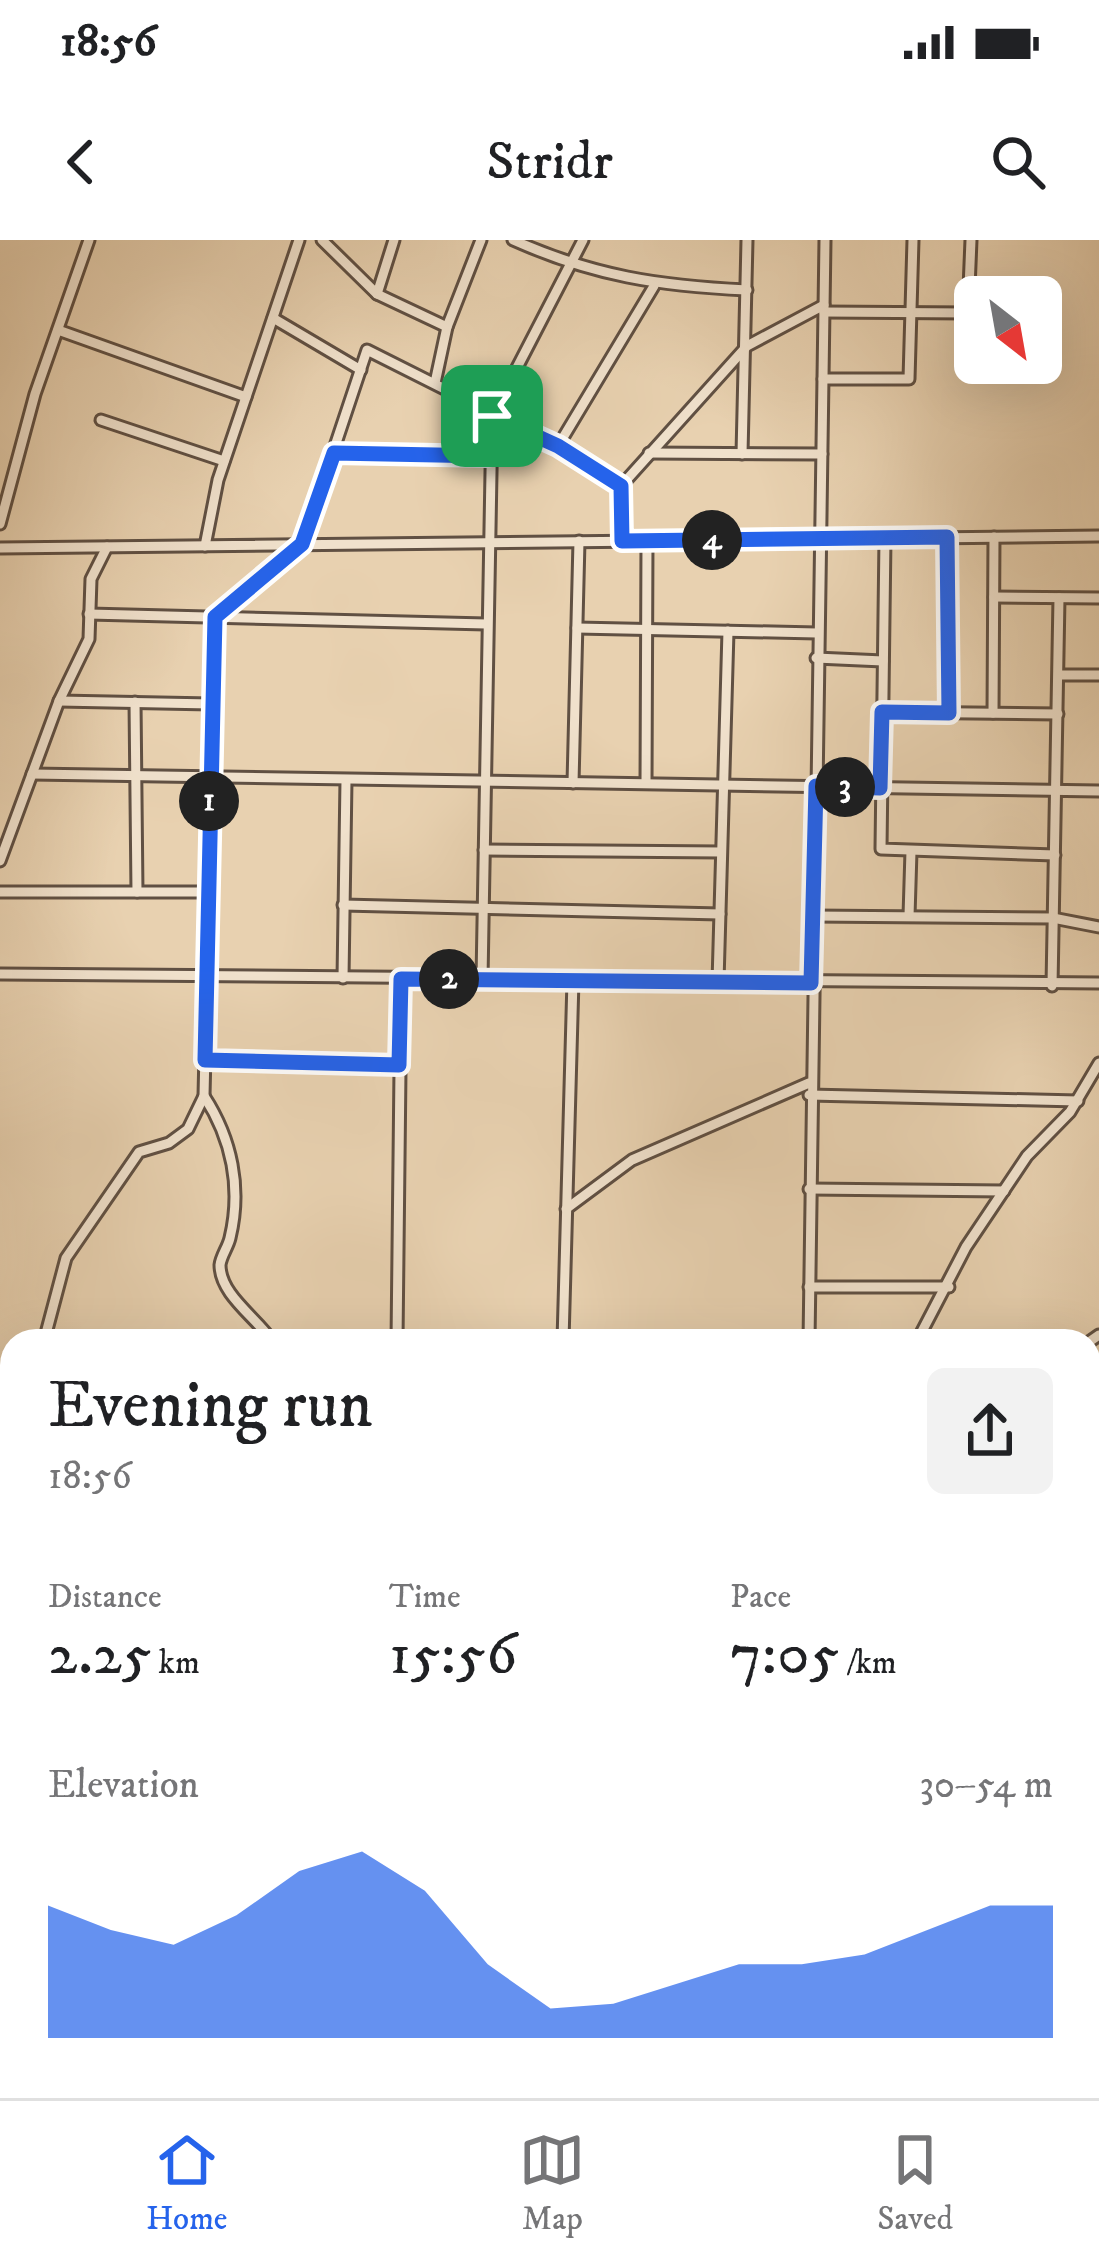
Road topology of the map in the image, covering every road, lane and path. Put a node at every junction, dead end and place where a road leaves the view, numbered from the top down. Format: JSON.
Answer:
{"nodes":[{"id":1,"x":89,"y":240,"type":"edge"},
{"id":2,"x":299,"y":240,"type":"edge"},
{"id":3,"x":322,"y":240,"type":"edge"},
{"id":4,"x":394,"y":240,"type":"edge"},
{"id":5,"x":481,"y":240,"type":"edge"},
{"id":6,"x":513,"y":240,"type":"edge"},
{"id":7,"x":583,"y":240,"type":"edge"},
{"id":8,"x":747,"y":240,"type":"edge"},
{"id":9,"x":825,"y":240,"type":"edge"},
{"id":10,"x":913,"y":240,"type":"edge"},
{"id":11,"x":971,"y":240,"type":"edge"},
{"id":12,"x":571,"y":266,"type":"junction"},
{"id":13,"x":654,"y":286,"type":"junction"},
{"id":14,"x":747,"y":290,"type":"junction"},
{"id":15,"x":377,"y":294,"type":"junction"},
{"id":16,"x":824,"y":309,"type":"junction"},
{"id":17,"x":911,"y":313,"type":"junction"},
{"id":18,"x":273,"y":318,"type":"junction"},
{"id":19,"x":447,"y":327,"type":"junction"},
{"id":20,"x":58,"y":330,"type":"junction"},
{"id":21,"x":747,"y":346,"type":"junction"},
{"id":22,"x":361,"y":370,"type":"junction"},
{"id":23,"x":823,"y":379,"type":"junction"},
{"id":24,"x":435,"y":383,"type":"junction"},
{"id":25,"x":246,"y":398,"type":"junction"},
{"id":26,"x":492,"y":416,"type":"junction"},
{"id":27,"x":101,"y":420,"type":"dead end"},
{"id":28,"x":558,"y":446,"type":"junction"},
{"id":29,"x":334,"y":453,"type":"junction"},
{"id":30,"x":649,"y":453,"type":"junction"},
{"id":31,"x":742,"y":454,"type":"junction"},
{"id":32,"x":821,"y":454,"type":"junction"},
{"id":33,"x":488,"y":456,"type":"junction"},
{"id":34,"x":224,"y":461,"type":"junction"},
{"id":35,"x":621,"y":486,"type":"junction"},
{"id":36,"x":0,"y":524,"type":"edge"},
{"id":37,"x":1099,"y":536,"type":"edge"},
{"id":38,"x":947,"y":537,"type":"junction"},
{"id":39,"x":994,"y":537,"type":"junction"},
{"id":40,"x":820,"y":538,"type":"junction"},
{"id":41,"x":885,"y":538,"type":"junction"},
{"id":42,"x":622,"y":541,"type":"junction"},
{"id":43,"x":647,"y":541,"type":"junction"},
{"id":44,"x":486,"y":542,"type":"junction"},
{"id":45,"x":579,"y":542,"type":"junction"},
{"id":46,"x":302,"y":544,"type":"junction"},
{"id":47,"x":205,"y":546,"type":"junction"},
{"id":48,"x":107,"y":547,"type":"junction"},
{"id":49,"x":0,"y":548,"type":"edge"},
{"id":50,"x":994,"y":597,"type":"junction"},
{"id":51,"x":1059,"y":598,"type":"junction"},
{"id":52,"x":1099,"y":598,"type":"edge"},
{"id":53,"x":89,"y":614,"type":"junction"},
{"id":54,"x":215,"y":617,"type":"junction"},
{"id":55,"x":486,"y":624,"type":"junction"},
{"id":56,"x":577,"y":628,"type":"junction"},
{"id":57,"x":648,"y":630,"type":"junction"},
{"id":58,"x":728,"y":631,"type":"junction"},
{"id":59,"x":817,"y":632,"type":"junction"},
{"id":60,"x":816,"y":658,"type":"junction"},
{"id":61,"x":883,"y":661,"type":"junction"},
{"id":62,"x":1060,"y":675,"type":"junction"},
{"id":63,"x":1099,"y":675,"type":"edge"},
{"id":64,"x":59,"y":700,"type":"junction"},
{"id":65,"x":136,"y":703,"type":"junction"},
{"id":66,"x":211,"y":704,"type":"junction"},
{"id":67,"x":882,"y":712,"type":"junction"},
{"id":68,"x":949,"y":713,"type":"junction"},
{"id":69,"x":994,"y":713,"type":"junction"},
{"id":70,"x":1058,"y":715,"type":"junction"},
{"id":71,"x":32,"y":774,"type":"junction"},
{"id":72,"x":136,"y":776,"type":"junction"},
{"id":73,"x":210,"y":778,"type":"junction"},
{"id":74,"x":346,"y":780,"type":"junction"},
{"id":75,"x":484,"y":783,"type":"junction"},
{"id":76,"x":573,"y":783,"type":"junction"},
{"id":77,"x":646,"y":783,"type":"junction"},
{"id":78,"x":723,"y":784,"type":"junction"},
{"id":79,"x":816,"y":786,"type":"junction"},
{"id":80,"x":880,"y":788,"type":"junction"},
{"id":81,"x":1056,"y":791,"type":"junction"},
{"id":82,"x":1099,"y":791,"type":"edge"},
{"id":83,"x":484,"y":850,"type":"junction"},
{"id":84,"x":911,"y":851,"type":"junction"},
{"id":85,"x":722,"y":852,"type":"junction"},
{"id":86,"x":1055,"y":855,"type":"junction"},
{"id":87,"x":0,"y":861,"type":"edge"},
{"id":88,"x":0,"y":892,"type":"edge"},
{"id":89,"x":137,"y":892,"type":"junction"},
{"id":90,"x":208,"y":892,"type":"junction"},
{"id":91,"x":344,"y":905,"type":"junction"},
{"id":92,"x":483,"y":908,"type":"junction"},
{"id":93,"x":720,"y":914,"type":"junction"},
{"id":94,"x":813,"y":916,"type":"junction"},
{"id":95,"x":909,"y":916,"type":"junction"},
{"id":96,"x":1053,"y":918,"type":"junction"},
{"id":97,"x":1099,"y":927,"type":"edge"},
{"id":98,"x":0,"y":974,"type":"edge"},
{"id":99,"x":206,"y":976,"type":"junction"},
{"id":100,"x":343,"y":978,"type":"junction"},
{"id":101,"x":401,"y":979,"type":"junction"},
{"id":102,"x":482,"y":980,"type":"junction"},
{"id":103,"x":573,"y":980,"type":"junction"},
{"id":104,"x":718,"y":982,"type":"junction"},
{"id":105,"x":811,"y":983,"type":"junction"},
{"id":106,"x":1099,"y":983,"type":"edge"},
{"id":107,"x":1052,"y":986,"type":"junction"},
{"id":108,"x":205,"y":1060,"type":"junction"},
{"id":109,"x":1099,"y":1063,"type":"edge"},
{"id":110,"x":399,"y":1065,"type":"junction"},
{"id":111,"x":809,"y":1089,"type":"junction"},
{"id":112,"x":204,"y":1096,"type":"junction"},
{"id":113,"x":1078,"y":1101,"type":"junction"},
{"id":114,"x":809,"y":1189,"type":"junction"},
{"id":115,"x":1004,"y":1191,"type":"junction"},
{"id":116,"x":566,"y":1209,"type":"junction"},
{"id":117,"x":809,"y":1287,"type":"junction"},
{"id":118,"x":949,"y":1287,"type":"junction"},
{"id":119,"x":47,"y":1329,"type":"edge"},
{"id":120,"x":262,"y":1329,"type":"edge"},
{"id":121,"x":397,"y":1329,"type":"edge"},
{"id":122,"x":563,"y":1329,"type":"edge"},
{"id":123,"x":809,"y":1329,"type":"edge"},
{"id":124,"x":924,"y":1329,"type":"edge"}],
"edges":[{"from":1,"to":20,"type":"street"},
{"from":2,"to":18,"type":"street"},
{"from":3,"to":15,"type":"street"},
{"from":4,"to":15,"type":"street"},
{"from":5,"to":19,"type":"street"},
{"from":6,"to":12,"type":"street"},
{"from":7,"to":12,"type":"street"},
{"from":8,"to":14,"type":"street"},
{"from":9,"to":16,"type":"street"},
{"from":10,"to":17,"type":"street"},
{"from":11,"to":17,"type":"street"},
{"from":12,"to":13,"type":"street"},
{"from":12,"to":26,"type":"street"},
{"from":13,"to":14,"type":"street"},
{"from":13,"to":28,"type":"street"},
{"from":14,"to":21,"type":"street"},
{"from":15,"to":19,"type":"street"},
{"from":16,"to":17,"type":"street"},
{"from":16,"to":21,"type":"street"},
{"from":16,"to":23,"type":"street"},
{"from":17,"to":23,"type":"street"},
{"from":18,"to":22,"type":"street"},
{"from":18,"to":25,"type":"street"},
{"from":19,"to":24,"type":"street"},
{"from":20,"to":25,"type":"street"},
{"from":20,"to":36,"type":"street"},
{"from":21,"to":30,"type":"street"},
{"from":21,"to":31,"type":"street"},
{"from":22,"to":24,"type":"street"},
{"from":22,"to":29,"type":"street"},
{"from":23,"to":32,"type":"street"},
{"from":24,"to":26,"type":"street"},
{"from":25,"to":34,"type":"street"},
{"from":26,"to":28,"type":"street"},
{"from":26,"to":33,"type":"street"},
{"from":27,"to":34,"type":"street"},
{"from":28,"to":35,"type":"street"},
{"from":29,"to":33,"type":"street"},
{"from":29,"to":46,"type":"street"},
{"from":30,"to":31,"type":"street"},
{"from":30,"to":35,"type":"street"},
{"from":31,"to":32,"type":"street"},
{"from":32,"to":40,"type":"street"},
{"from":33,"to":44,"type":"street"},
{"from":34,"to":47,"type":"street"},
{"from":35,"to":42,"type":"street"},
{"from":37,"to":39,"type":"street"},
{"from":38,"to":39,"type":"street"},
{"from":38,"to":41,"type":"street"},
{"from":38,"to":68,"type":"street"},
{"from":39,"to":50,"type":"street"},
{"from":40,"to":41,"type":"street"},
{"from":40,"to":43,"type":"street"},
{"from":40,"to":59,"type":"street"},
{"from":41,"to":61,"type":"street"},
{"from":42,"to":43,"type":"street"},
{"from":42,"to":45,"type":"street"},
{"from":43,"to":57,"type":"street"},
{"from":44,"to":45,"type":"street"},
{"from":44,"to":46,"type":"street"},
{"from":44,"to":55,"type":"street"},
{"from":45,"to":56,"type":"street"},
{"from":46,"to":47,"type":"street"},
{"from":46,"to":54,"type":"street"},
{"from":47,"to":48,"type":"street"},
{"from":48,"to":49,"type":"street"},
{"from":48,"to":53,"type":"street"},
{"from":50,"to":51,"type":"street"},
{"from":50,"to":69,"type":"street"},
{"from":51,"to":52,"type":"street"},
{"from":51,"to":62,"type":"street"},
{"from":53,"to":54,"type":"street"},
{"from":53,"to":64,"type":"street"},
{"from":54,"to":55,"type":"street"},
{"from":54,"to":66,"type":"street"},
{"from":55,"to":75,"type":"street"},
{"from":56,"to":57,"type":"street"},
{"from":56,"to":76,"type":"street"},
{"from":57,"to":58,"type":"street"},
{"from":57,"to":77,"type":"street"},
{"from":58,"to":59,"type":"street"},
{"from":58,"to":78,"type":"street"},
{"from":59,"to":60,"type":"street"},
{"from":60,"to":61,"type":"street"},
{"from":60,"to":79,"type":"street"},
{"from":61,"to":67,"type":"street"},
{"from":62,"to":63,"type":"street"},
{"from":62,"to":70,"type":"street"},
{"from":64,"to":65,"type":"street"},
{"from":64,"to":71,"type":"street"},
{"from":65,"to":66,"type":"street"},
{"from":65,"to":72,"type":"street"},
{"from":66,"to":73,"type":"street"},
{"from":67,"to":68,"type":"street"},
{"from":67,"to":80,"type":"street"},
{"from":68,"to":69,"type":"street"},
{"from":69,"to":70,"type":"street"},
{"from":70,"to":81,"type":"street"},
{"from":71,"to":72,"type":"street"},
{"from":71,"to":87,"type":"street"},
{"from":72,"to":73,"type":"street"},
{"from":72,"to":89,"type":"street"},
{"from":73,"to":74,"type":"street"},
{"from":73,"to":90,"type":"street"},
{"from":74,"to":75,"type":"street"},
{"from":74,"to":91,"type":"street"},
{"from":75,"to":76,"type":"street"},
{"from":75,"to":83,"type":"street"},
{"from":76,"to":77,"type":"street"},
{"from":77,"to":78,"type":"street"},
{"from":78,"to":79,"type":"street"},
{"from":78,"to":85,"type":"street"},
{"from":79,"to":80,"type":"street"},
{"from":79,"to":94,"type":"street"},
{"from":80,"to":81,"type":"street"},
{"from":80,"to":84,"type":"street"},
{"from":81,"to":82,"type":"street"},
{"from":81,"to":86,"type":"street"},
{"from":83,"to":85,"type":"street"},
{"from":83,"to":92,"type":"street"},
{"from":84,"to":86,"type":"street"},
{"from":84,"to":95,"type":"street"},
{"from":85,"to":93,"type":"street"},
{"from":86,"to":96,"type":"street"},
{"from":88,"to":89,"type":"street"},
{"from":89,"to":90,"type":"street"},
{"from":90,"to":99,"type":"street"},
{"from":91,"to":92,"type":"street"},
{"from":91,"to":100,"type":"street"},
{"from":92,"to":93,"type":"street"},
{"from":92,"to":102,"type":"street"},
{"from":93,"to":104,"type":"street"},
{"from":94,"to":95,"type":"street"},
{"from":94,"to":105,"type":"street"},
{"from":95,"to":96,"type":"street"},
{"from":96,"to":97,"type":"street"},
{"from":96,"to":107,"type":"street"},
{"from":98,"to":99,"type":"street"},
{"from":99,"to":100,"type":"street"},
{"from":99,"to":108,"type":"street"},
{"from":100,"to":101,"type":"street"},
{"from":101,"to":102,"type":"street"},
{"from":101,"to":110,"type":"street"},
{"from":102,"to":103,"type":"street"},
{"from":103,"to":104,"type":"street"},
{"from":103,"to":116,"type":"street"},
{"from":104,"to":105,"type":"street"},
{"from":105,"to":107,"type":"street"},
{"from":105,"to":111,"type":"street"},
{"from":106,"to":107,"type":"street"},
{"from":108,"to":110,"type":"street"},
{"from":108,"to":112,"type":"street"},
{"from":109,"to":113,"type":"street"},
{"from":110,"to":121,"type":"street"},
{"from":111,"to":113,"type":"street"},
{"from":111,"to":114,"type":"street"},
{"from":111,"to":116,"type":"street"},
{"from":112,"to":119,"type":"street"},
{"from":112,"to":120,"type":"street"},
{"from":113,"to":115,"type":"street"},
{"from":114,"to":115,"type":"street"},
{"from":114,"to":117,"type":"street"},
{"from":115,"to":118,"type":"street"},
{"from":116,"to":122,"type":"street"},
{"from":117,"to":118,"type":"street"},
{"from":117,"to":123,"type":"street"},
{"from":118,"to":124,"type":"street"}]}
